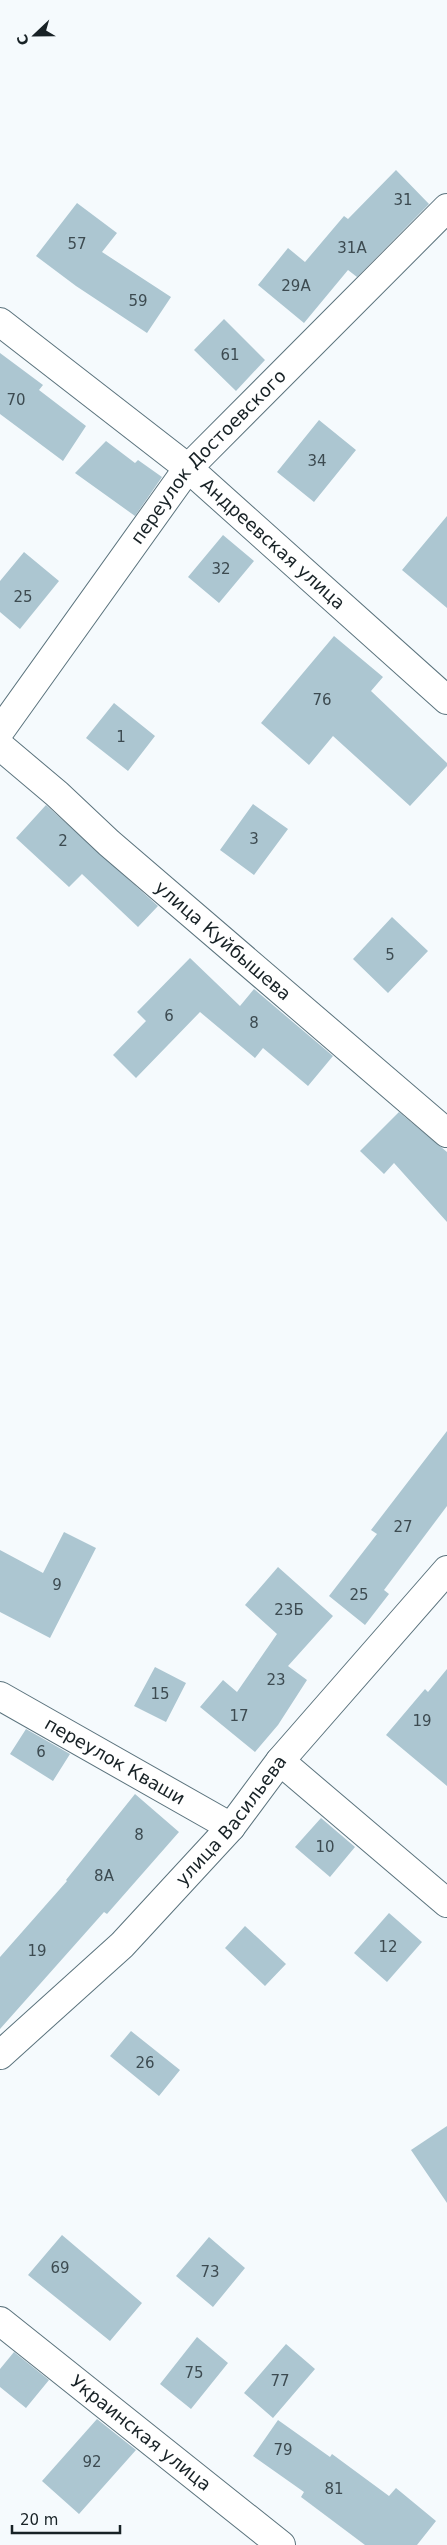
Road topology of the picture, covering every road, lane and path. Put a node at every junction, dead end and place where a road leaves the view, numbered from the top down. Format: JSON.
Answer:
{"nodes":[{"id":1,"x":447,"y":208,"type":"edge"},
{"id":2,"x":0,"y":322,"type":"edge"},
{"id":3,"x":188,"y":468,"type":"junction"},
{"id":4,"x":447,"y":700,"type":"edge"},
{"id":5,"x":0,"y":731,"type":"edge"},
{"id":6,"x":0,"y":746,"type":"edge"},
{"id":7,"x":447,"y":1133,"type":"edge"},
{"id":8,"x":447,"y":1570,"type":"edge"},
{"id":9,"x":0,"y":1696,"type":"edge"},
{"id":10,"x":280,"y":1761,"type":"junction"},
{"id":11,"x":231,"y":1827,"type":"junction"},
{"id":12,"x":447,"y":1903,"type":"edge"},
{"id":13,"x":0,"y":2055,"type":"edge"},
{"id":14,"x":0,"y":2321,"type":"edge"},
{"id":15,"x":281,"y":2545,"type":"edge"}],
"edges":[{"from":1,"to":3,"type":"street","name":"переулок Достоевского"},
{"from":2,"to":3,"type":"street","name":"Андреевская улица"},
{"from":3,"to":4,"type":"street","name":"Андреевская улица"},
{"from":3,"to":5,"type":"street","name":"переулок Достоевского"},
{"from":6,"to":7,"type":"street","name":"улица Куйбышева"},
{"from":8,"to":10,"type":"street","name":"улица Васильева"},
{"from":9,"to":11,"type":"street","name":"переулок Кваши"},
{"from":10,"to":11,"type":"street","name":"улица Васильева"},
{"from":10,"to":12,"type":"street"},
{"from":11,"to":13,"type":"street","name":"улица Васильева"},
{"from":14,"to":15,"type":"street","name":"Украинская улица"}]}
